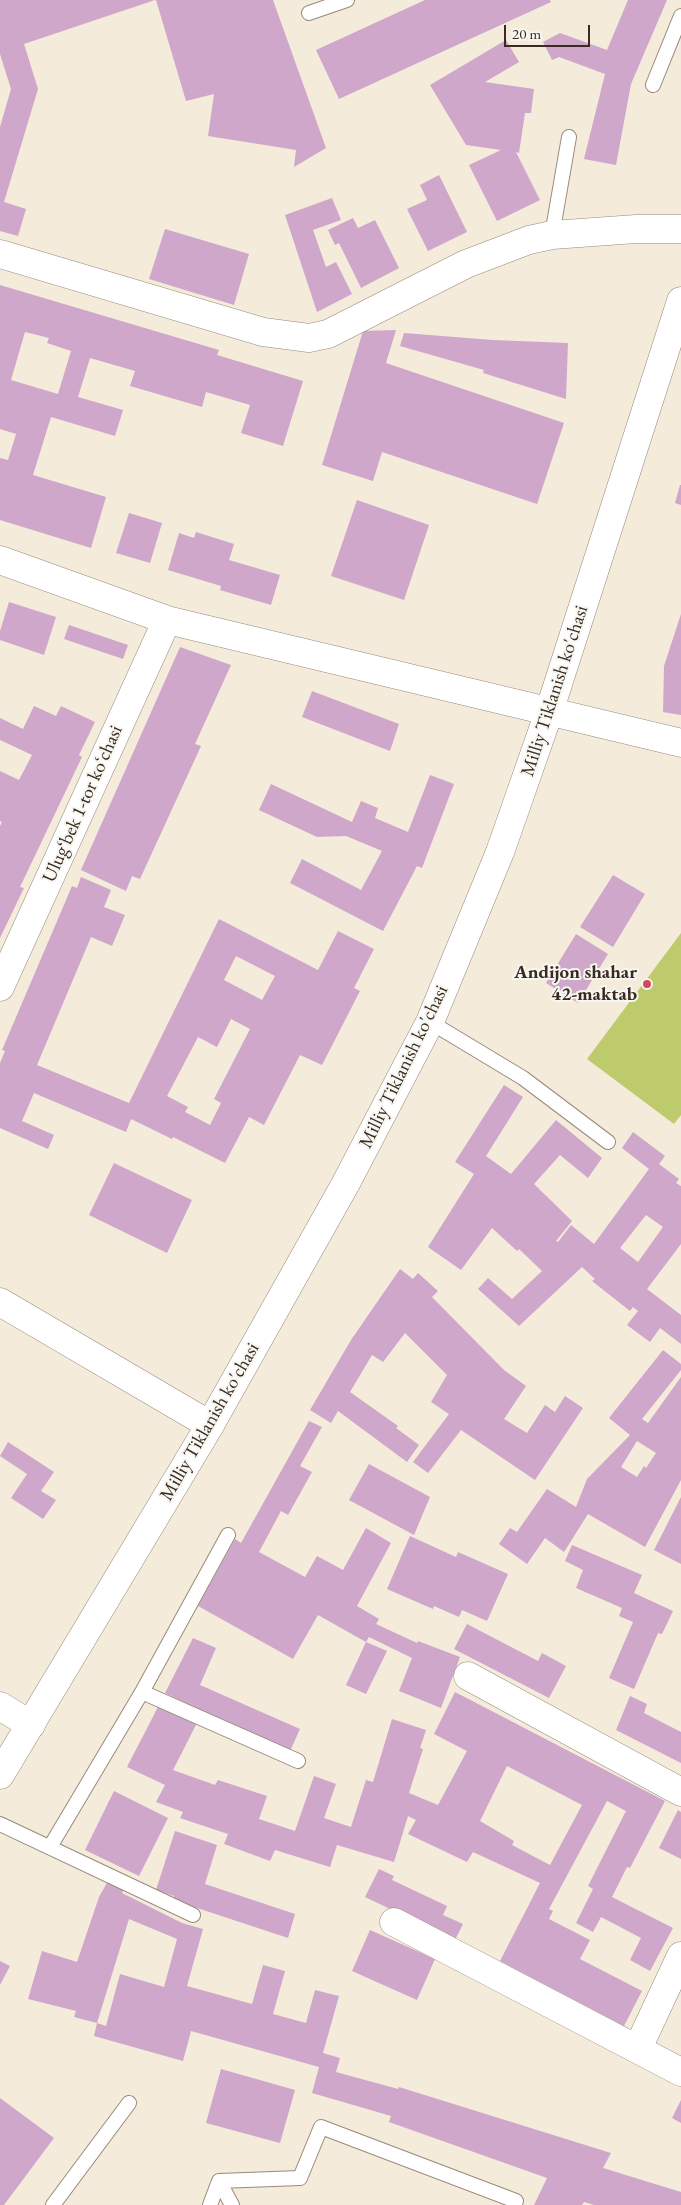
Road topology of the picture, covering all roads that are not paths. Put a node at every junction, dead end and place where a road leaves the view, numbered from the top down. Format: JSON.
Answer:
{"nodes":[{"id":1,"x":347,"y":0,"type":"edge"},
{"id":2,"x":309,"y":13,"type":"dead end"},
{"id":3,"x":681,"y":16,"type":"edge"},
{"id":4,"x":653,"y":85,"type":"dead end"},
{"id":5,"x":569,"y":137,"type":"dead end"},
{"id":6,"x":681,"y":229,"type":"edge"},
{"id":7,"x":552,"y":235,"type":"junction"},
{"id":8,"x":0,"y":254,"type":"edge"},
{"id":9,"x":681,"y":301,"type":"edge"},
{"id":10,"x":0,"y":560,"type":"edge"},
{"id":11,"x":167,"y":620,"type":"junction"},
{"id":12,"x":549,"y":712,"type":"junction"},
{"id":13,"x":681,"y":743,"type":"edge"},
{"id":14,"x":0,"y":987,"type":"edge"},
{"id":15,"x":430,"y":1022,"type":"junction"},
{"id":16,"x":608,"y":1142,"type":"dead end"},
{"id":17,"x":0,"y":1302,"type":"edge"},
{"id":18,"x":210,"y":1425,"type":"junction"},
{"id":19,"x":228,"y":1536,"type":"dead end"},
{"id":20,"x":468,"y":1676,"type":"dead end"},
{"id":21,"x":142,"y":1692,"type":"junction"},
{"id":22,"x":0,"y":1706,"type":"edge"},
{"id":23,"x":31,"y":1725,"type":"junction"},
{"id":24,"x":298,"y":1761,"type":"dead end"},
{"id":25,"x":0,"y":1774,"type":"edge"},
{"id":26,"x":681,"y":1792,"type":"edge"},
{"id":27,"x":0,"y":1824,"type":"edge"},
{"id":28,"x":50,"y":1847,"type":"junction"},
{"id":29,"x":193,"y":1914,"type":"dead end"},
{"id":30,"x":394,"y":1922,"type":"dead end"},
{"id":31,"x":681,"y":1956,"type":"edge"},
{"id":32,"x":638,"y":2048,"type":"junction"},
{"id":33,"x":681,"y":2072,"type":"edge"},
{"id":34,"x":129,"y":2103,"type":"dead end"},
{"id":35,"x":219,"y":2180,"type":"junction"},
{"id":36,"x":52,"y":2205,"type":"edge"},
{"id":37,"x":210,"y":2205,"type":"edge"},
{"id":38,"x":232,"y":2205,"type":"edge"},
{"id":39,"x":514,"y":2205,"type":"edge"}],
"edges":[{"from":1,"to":2,"type":"lane"},
{"from":3,"to":4,"type":"lane"},
{"from":5,"to":7,"type":"lane"},
{"from":6,"to":7,"type":"street"},
{"from":7,"to":8,"type":"street"},
{"from":9,"to":12,"type":"street","name":"Milliy Tiklanish ko'chasi"},
{"from":10,"to":11,"type":"street"},
{"from":11,"to":12,"type":"street"},
{"from":11,"to":14,"type":"street","name":"Ulug‘bek 1-tor koʻchasi"},
{"from":12,"to":13,"type":"street"},
{"from":12,"to":15,"type":"street","name":"Milliy Tiklanish ko'chasi"},
{"from":15,"to":16,"type":"lane"},
{"from":15,"to":18,"type":"street","name":"Milliy Tiklanish ko'chasi"},
{"from":17,"to":18,"type":"street"},
{"from":18,"to":23,"type":"street","name":"Milliy Tiklanish ko'chasi"},
{"from":19,"to":21,"type":"lane"},
{"from":20,"to":26,"type":"street"},
{"from":21,"to":24,"type":"lane"},
{"from":21,"to":28,"type":"lane"},
{"from":22,"to":23,"type":"street"},
{"from":23,"to":25,"type":"street","name":"Milliy Tiklanish ko'chasi"},
{"from":27,"to":28,"type":"lane"},
{"from":28,"to":29,"type":"lane"},
{"from":30,"to":32,"type":"street"},
{"from":31,"to":32,"type":"street"},
{"from":32,"to":33,"type":"street"},
{"from":34,"to":36,"type":"lane"},
{"from":35,"to":37,"type":"lane"},
{"from":35,"to":38,"type":"lane"},
{"from":35,"to":39,"type":"lane"}]}
